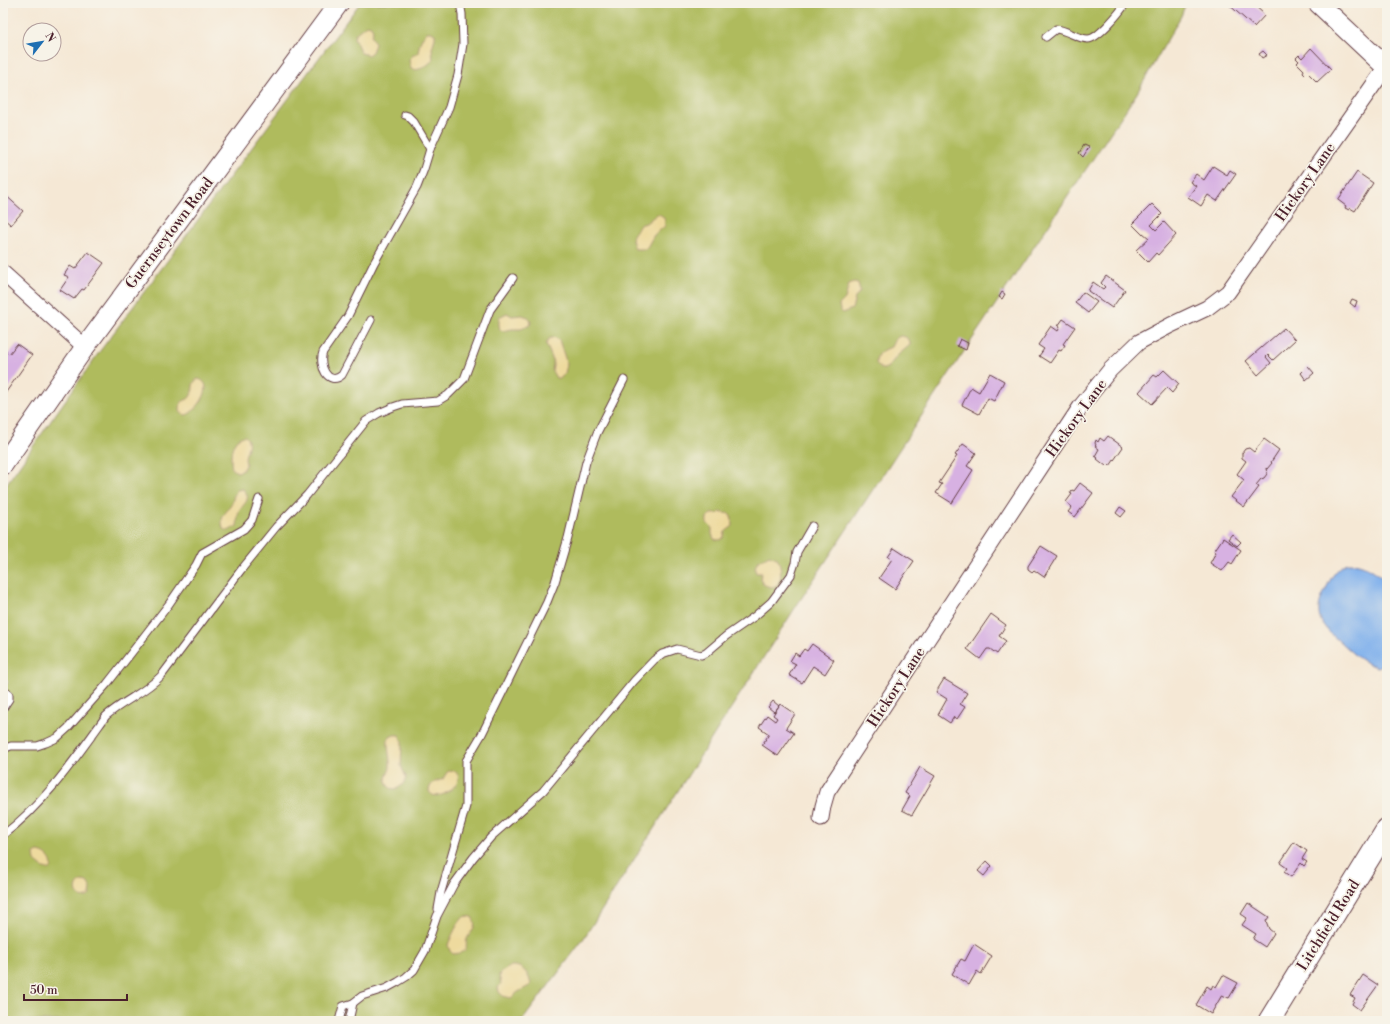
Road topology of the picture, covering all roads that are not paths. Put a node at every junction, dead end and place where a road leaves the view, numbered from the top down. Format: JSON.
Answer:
{"nodes":[{"id":1,"x":339,"y":3,"type":"edge"},
{"id":2,"x":460,"y":3,"type":"edge"},
{"id":3,"x":1126,"y":3,"type":"edge"},
{"id":4,"x":1318,"y":3,"type":"edge"},
{"id":5,"x":1046,"y":37,"type":"dead end"},
{"id":6,"x":1386,"y":68,"type":"edge"},
{"id":7,"x":405,"y":115,"type":"dead end"},
{"id":8,"x":430,"y":149,"type":"junction"},
{"id":9,"x":3,"y":273,"type":"edge"},
{"id":10,"x":513,"y":278,"type":"dead end"},
{"id":11,"x":371,"y":320,"type":"dead end"},
{"id":12,"x":84,"y":347,"type":"junction"},
{"id":13,"x":624,"y":380,"type":"dead end"},
{"id":14,"x":3,"y":465,"type":"edge"},
{"id":15,"x":259,"y":499,"type":"dead end"},
{"id":16,"x":812,"y":526,"type":"dead end"},
{"id":17,"x":6,"y":692,"type":"dead end"},
{"id":18,"x":3,"y":708,"type":"edge"},
{"id":19,"x":3,"y":749,"type":"edge"},
{"id":20,"x":822,"y":818,"type":"dead end"},
{"id":21,"x":1387,"y":829,"type":"edge"},
{"id":22,"x":3,"y":835,"type":"edge"},
{"id":23,"x":437,"y":916,"type":"junction"},
{"id":24,"x":353,"y":1003,"type":"junction"},
{"id":25,"x":340,"y":1021,"type":"edge"},
{"id":26,"x":349,"y":1021,"type":"edge"},
{"id":27,"x":1269,"y":1021,"type":"edge"}],
"edges":[{"from":1,"to":12,"type":"street","name":"Guernseytown Road"},
{"from":2,"to":8,"type":"lane"},
{"from":3,"to":5,"type":"lane"},
{"from":4,"to":6,"type":"street"},
{"from":6,"to":20,"type":"street","name":"Hickory Lane"},
{"from":7,"to":8,"type":"lane"},
{"from":8,"to":11,"type":"lane"},
{"from":9,"to":12,"type":"street"},
{"from":10,"to":22,"type":"lane"},
{"from":12,"to":14,"type":"street","name":"Guernseytown Road"},
{"from":13,"to":23,"type":"lane"},
{"from":15,"to":19,"type":"lane"},
{"from":16,"to":23,"type":"lane"},
{"from":17,"to":18,"type":"lane"},
{"from":21,"to":27,"type":"main road","name":"Litchfield Road"},
{"from":23,"to":24,"type":"lane"},
{"from":24,"to":25,"type":"lane"},
{"from":24,"to":26,"type":"lane"}]}
